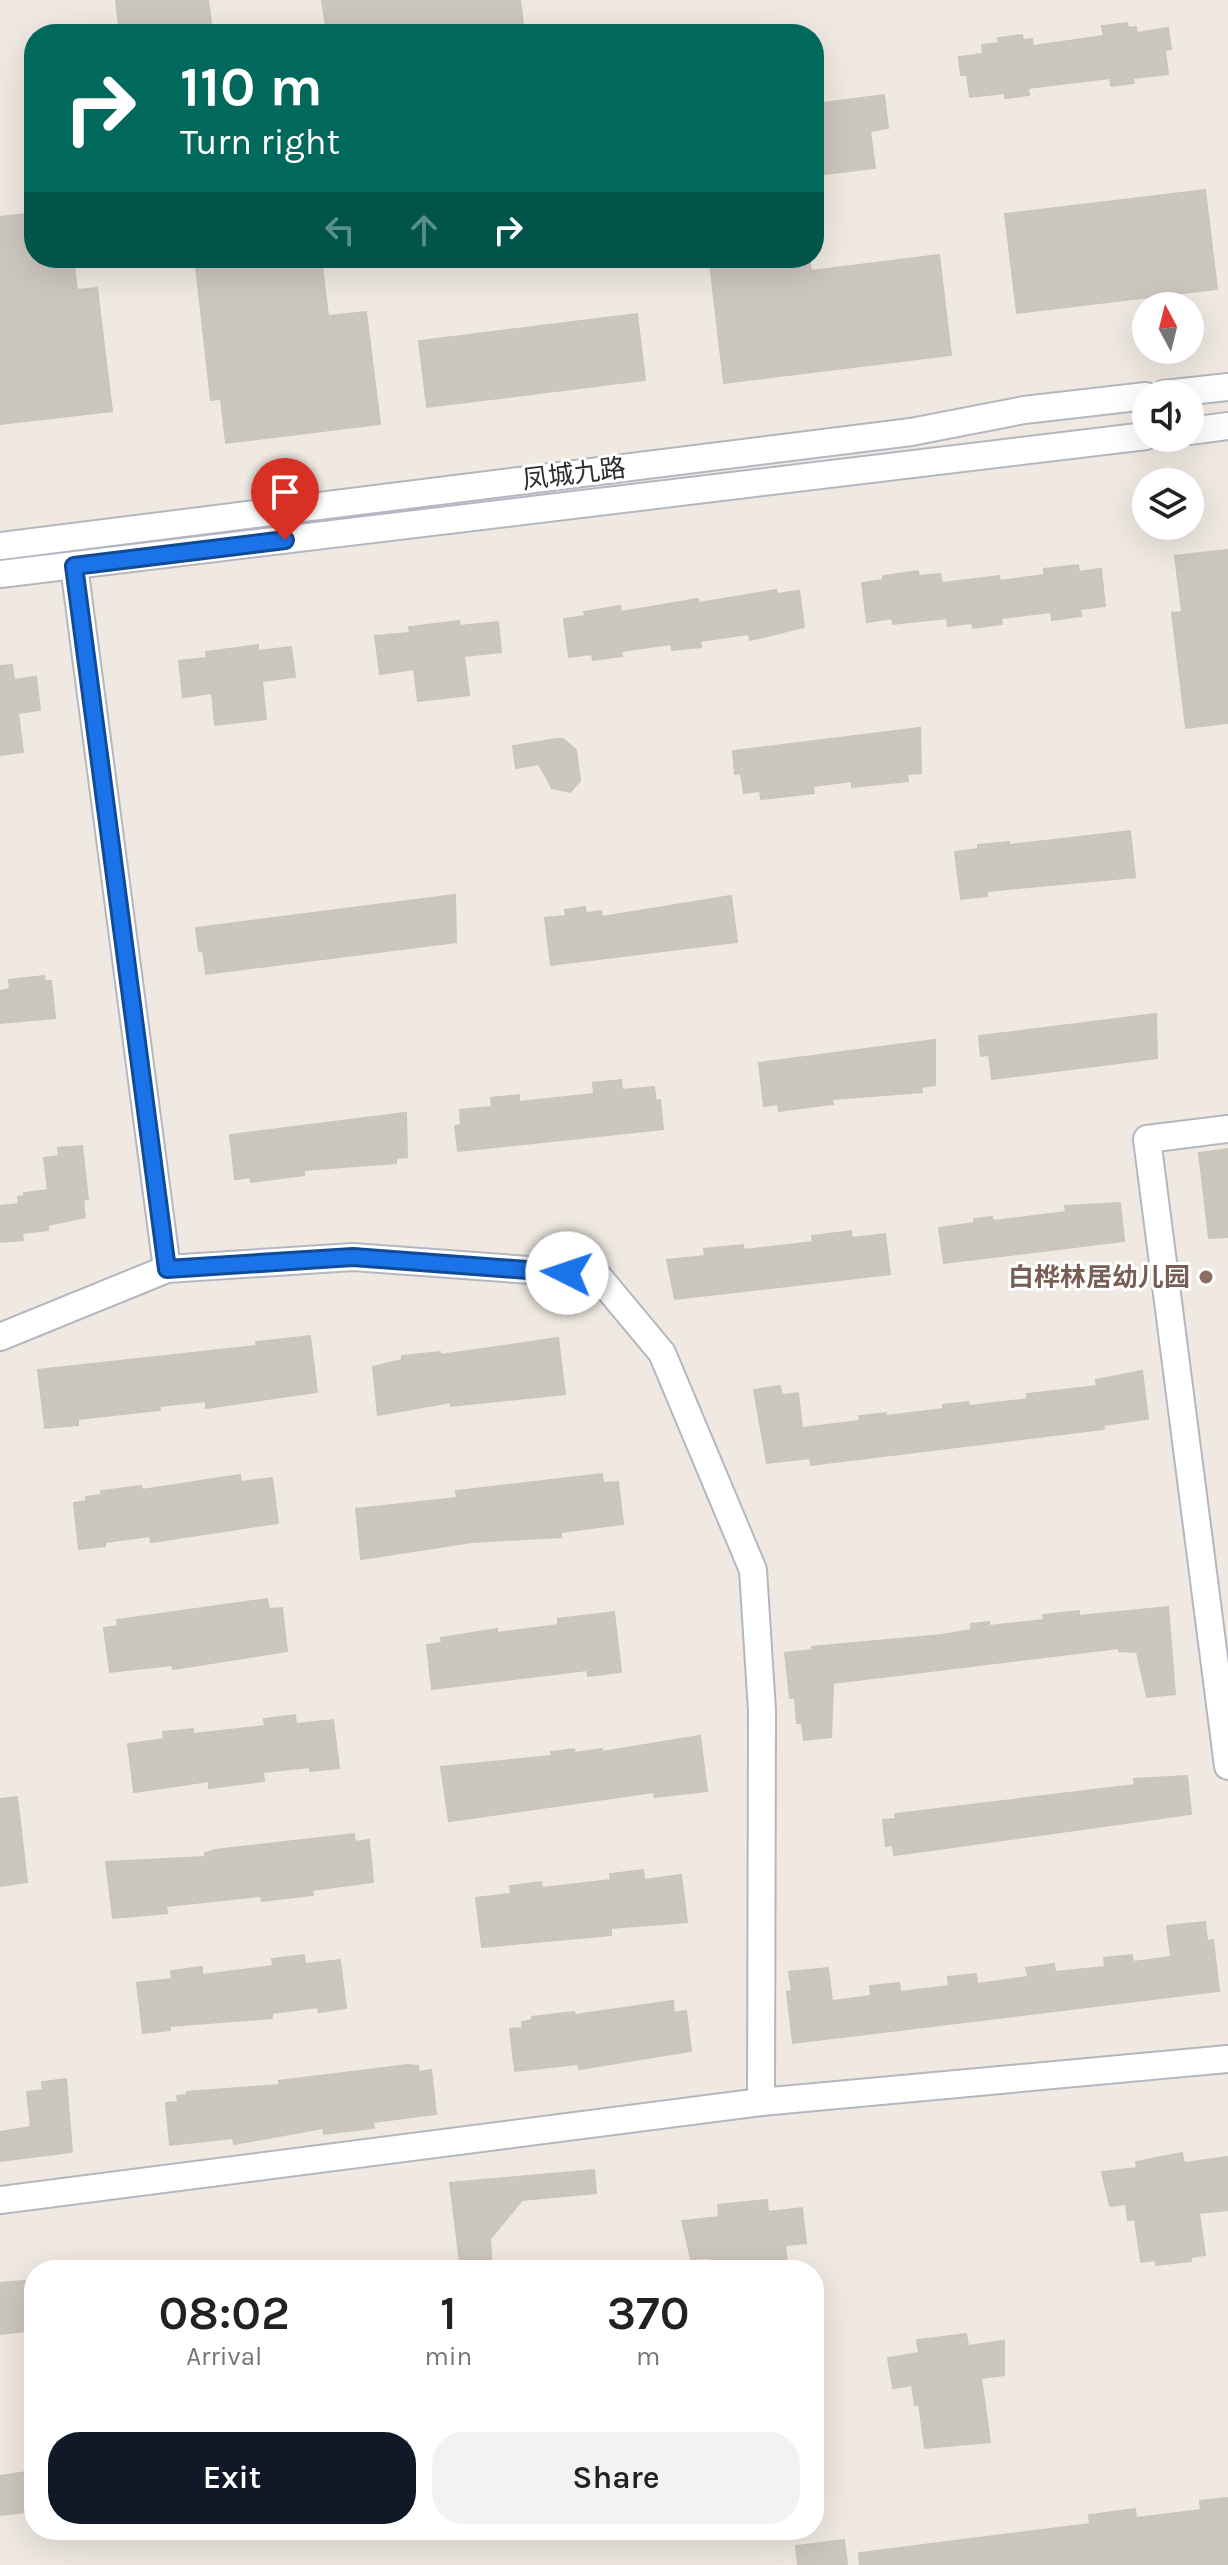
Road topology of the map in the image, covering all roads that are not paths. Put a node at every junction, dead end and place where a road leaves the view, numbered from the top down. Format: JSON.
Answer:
{"nodes":[{"id":1,"x":1228,"y":387,"type":"edge"},
{"id":2,"x":1204,"y":390,"type":"edge"},
{"id":3,"x":1132,"y":398,"type":"edge"},
{"id":4,"x":1228,"y":426,"type":"edge"},
{"id":5,"x":1204,"y":429,"type":"edge"},
{"id":6,"x":1132,"y":438,"type":"edge"},
{"id":7,"x":0,"y":546,"type":"edge"},
{"id":8,"x":74,"y":566,"type":"junction"},
{"id":9,"x":0,"y":574,"type":"edge"},
{"id":10,"x":1228,"y":1129,"type":"edge"},
{"id":11,"x":167,"y":1269,"type":"junction"},
{"id":12,"x":0,"y":1337,"type":"edge"},
{"id":13,"x":1228,"y":1766,"type":"edge"},
{"id":14,"x":1228,"y":2059,"type":"edge"},
{"id":15,"x":761,"y":2102,"type":"junction"},
{"id":16,"x":0,"y":2200,"type":"edge"}],
"edges":[{"from":1,"to":2,"type":"street"},
{"from":3,"to":7,"type":"street","name":"凤城九路"},
{"from":4,"to":5,"type":"street"},
{"from":6,"to":8,"type":"street","name":"凤城九路"},
{"from":8,"to":9,"type":"street","name":"凤城九路"},
{"from":8,"to":11,"type":"street"},
{"from":10,"to":13,"type":"street"},
{"from":11,"to":12,"type":"street"},
{"from":11,"to":15,"type":"street"},
{"from":14,"to":15,"type":"street"},
{"from":15,"to":16,"type":"street"}]}
